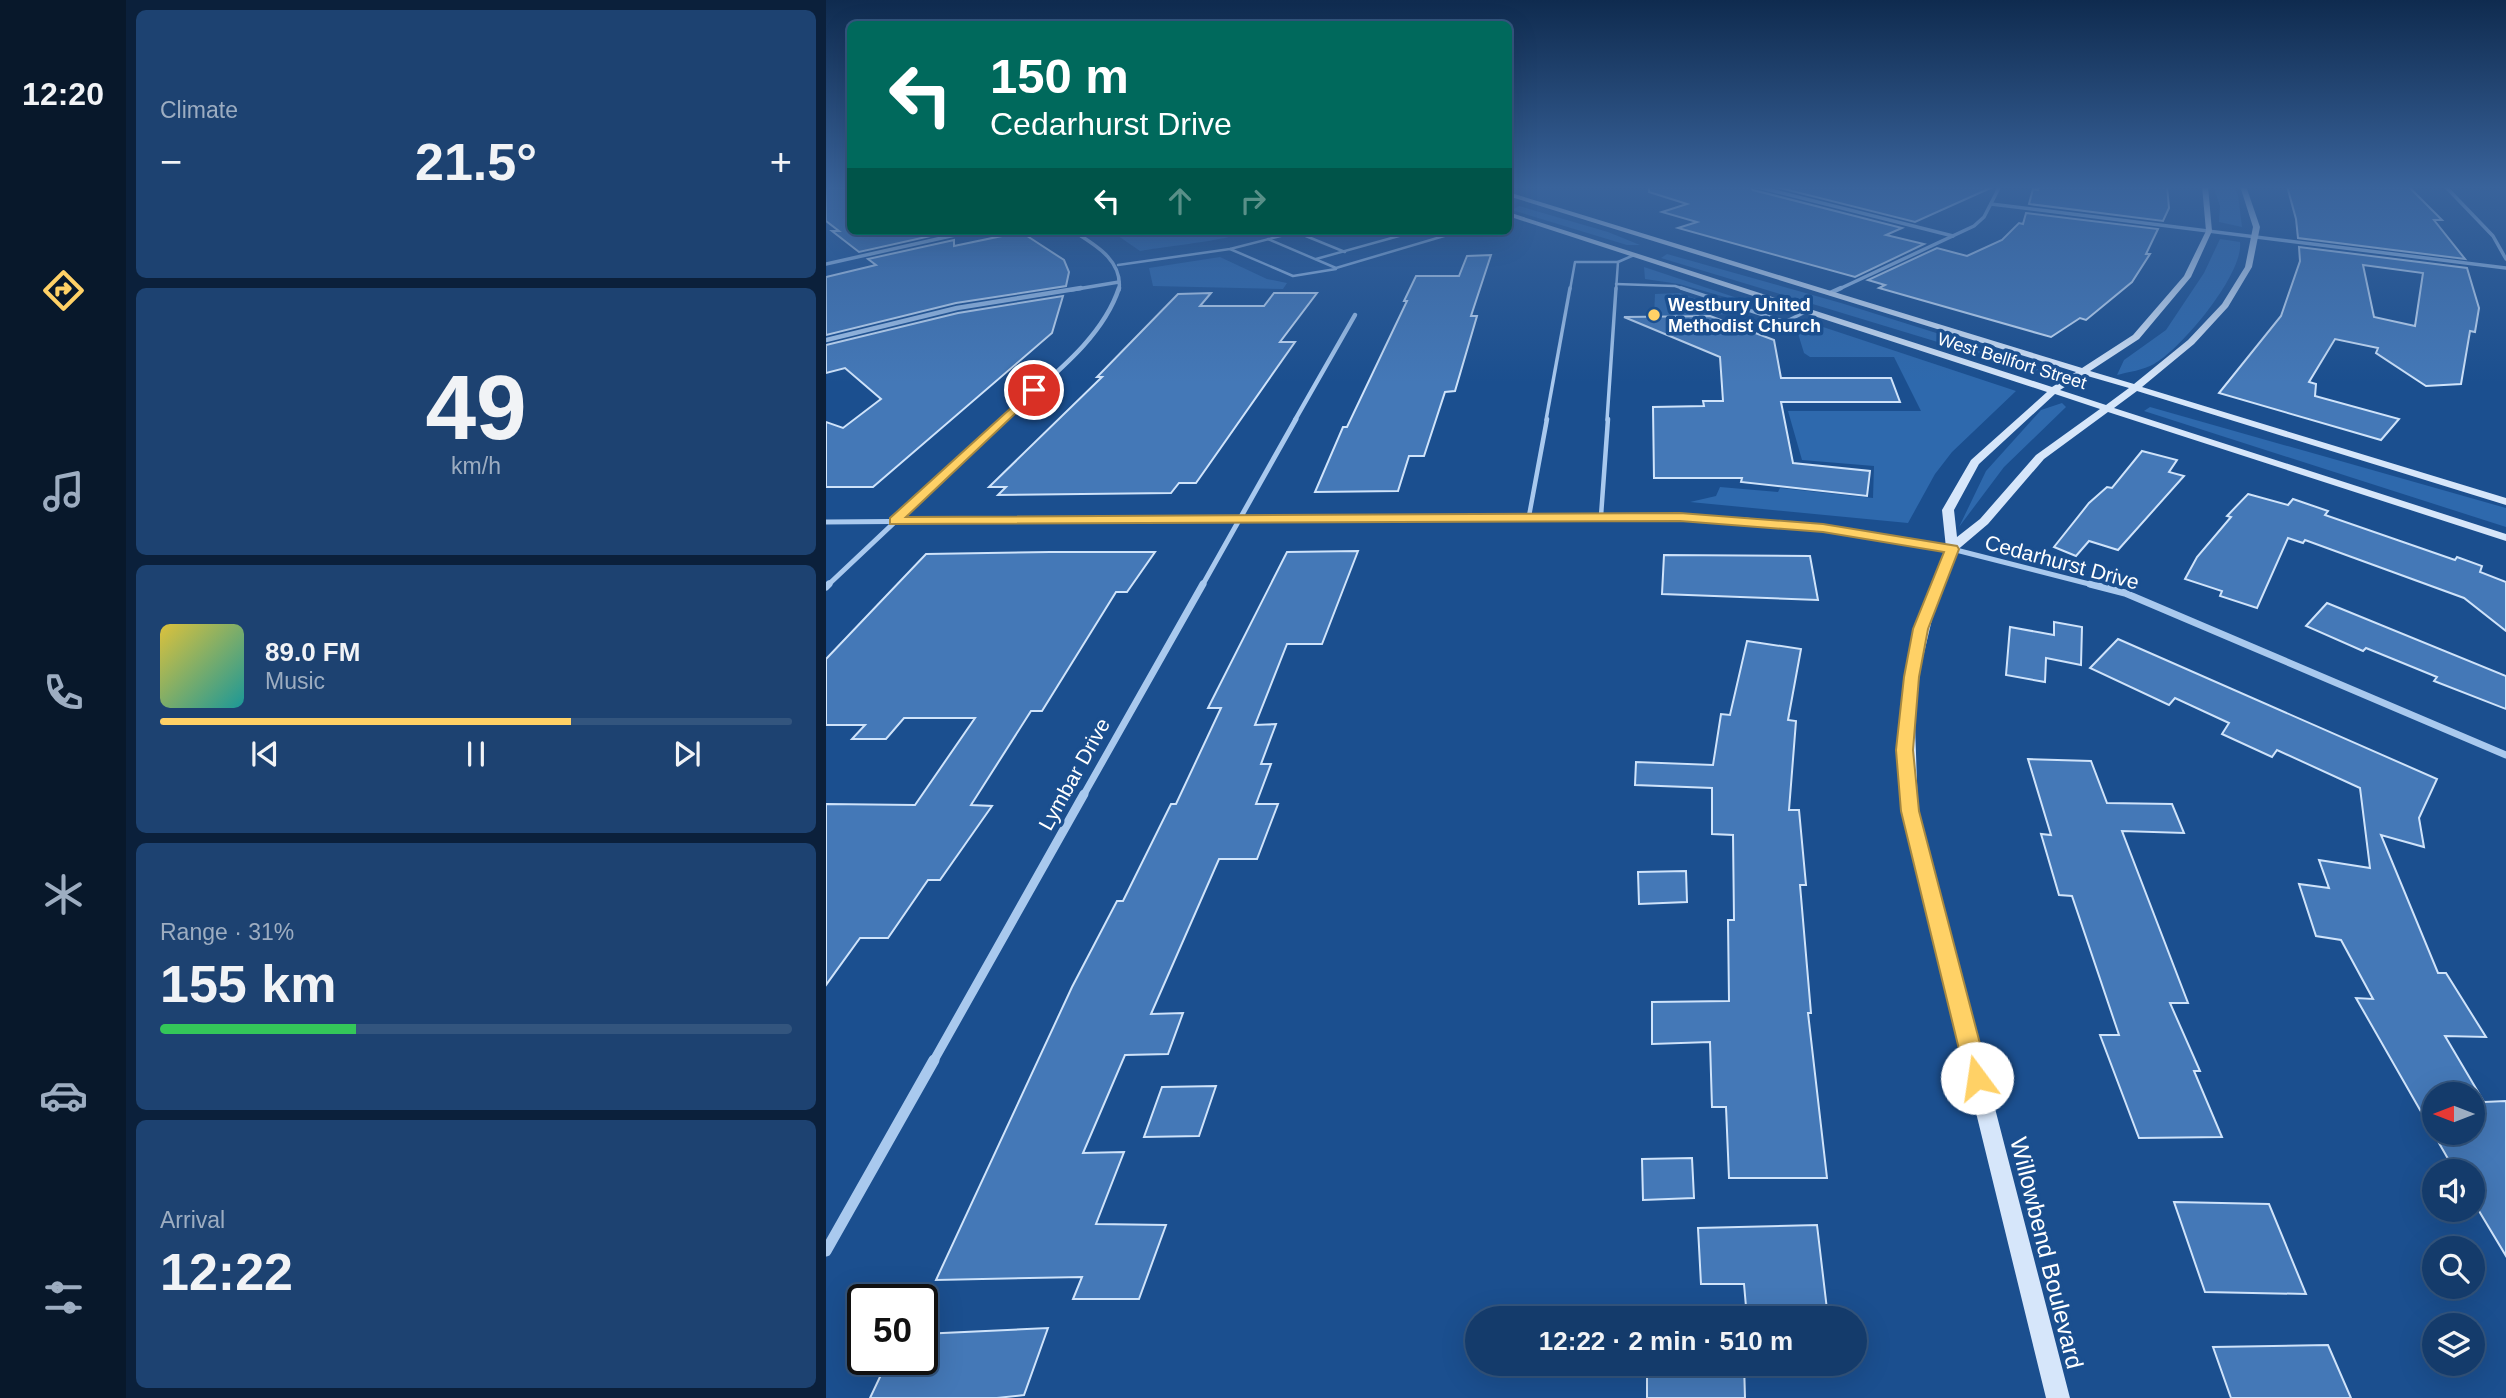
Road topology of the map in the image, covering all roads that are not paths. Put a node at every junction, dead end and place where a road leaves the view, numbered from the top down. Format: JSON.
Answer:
{"nodes":[{"id":1,"x":883,"y":251,"type":"edge"},
{"id":2,"x":1103,"y":251,"type":"edge"},
{"id":3,"x":1214,"y":251,"type":"edge"},
{"id":4,"x":1235,"y":251,"type":"edge"},
{"id":5,"x":1298,"y":251,"type":"edge"},
{"id":6,"x":1393,"y":251,"type":"edge"},
{"id":7,"x":1622,"y":251,"type":"edge"},
{"id":8,"x":1646,"y":251,"type":"dead end"},
{"id":9,"x":1692,"y":251,"type":"edge"},
{"id":10,"x":1922,"y":251,"type":"edge"},
{"id":11,"x":2199,"y":251,"type":"edge"},
{"id":12,"x":2253,"y":251,"type":"edge"},
{"id":13,"x":2371,"y":251,"type":"edge"},
{"id":14,"x":1345,"y":252,"type":"edge"},
{"id":15,"x":1634,"y":255,"type":"junction"},
{"id":16,"x":1317,"y":259,"type":"junction"},
{"id":17,"x":1618,"y":262,"type":"junction"},
{"id":18,"x":826,"y":264,"type":"edge"},
{"id":19,"x":1118,"y":265,"type":"junction"},
{"id":20,"x":1336,"y":268,"type":"junction"},
{"id":21,"x":2506,"y":268,"type":"edge"},
{"id":22,"x":1119,"y":282,"type":"junction"},
{"id":23,"x":1616,"y":284,"type":"junction"},
{"id":24,"x":1830,"y":293,"type":"junction"},
{"id":25,"x":1805,"y":312,"type":"junction"},
{"id":26,"x":1355,"y":315,"type":"dead end"},
{"id":27,"x":826,"y":340,"type":"edge"},
{"id":28,"x":2083,"y":373,"type":"junction"},
{"id":29,"x":2134,"y":388,"type":"junction"},
{"id":30,"x":2054,"y":390,"type":"junction"},
{"id":31,"x":2109,"y":408,"type":"junction"},
{"id":32,"x":2506,"y":502,"type":"edge"},
{"id":33,"x":1529,"y":516,"type":"junction"},
{"id":34,"x":1601,"y":516,"type":"junction"},
{"id":35,"x":1239,"y":518,"type":"junction"},
{"id":36,"x":895,"y":521,"type":"junction"},
{"id":37,"x":826,"y":522,"type":"edge"},
{"id":38,"x":2506,"y":538,"type":"edge"},
{"id":39,"x":1952,"y":549,"type":"junction"},
{"id":40,"x":826,"y":587,"type":"edge"},
{"id":41,"x":2506,"y":755,"type":"edge"},
{"id":42,"x":826,"y":1251,"type":"edge"},
{"id":43,"x":2058,"y":1398,"type":"edge"}],
"edges":[{"from":1,"to":18,"type":"street"},
{"from":2,"to":19,"type":"street"},
{"from":3,"to":19,"type":"lane"},
{"from":4,"to":20,"type":"lane"},
{"from":5,"to":16,"type":"lane"},
{"from":6,"to":20,"type":"lane"},
{"from":7,"to":15,"type":"main road","name":"West Bellfort Street"},
{"from":8,"to":15,"type":"main road"},
{"from":9,"to":24,"type":"main road","name":"West Bellfort Street"},
{"from":10,"to":24,"type":"street"},
{"from":11,"to":28,"type":"main road","name":"Willowbend Boulevard"},
{"from":12,"to":29,"type":"main road","name":"Willowbend Boulevard"},
{"from":13,"to":21,"type":"street"},
{"from":14,"to":16,"type":"lane"},
{"from":15,"to":17,"type":"lane"},
{"from":15,"to":25,"type":"main road","name":"West Bellfort Street"},
{"from":16,"to":20,"type":"lane"},
{"from":17,"to":23,"type":"lane"},
{"from":17,"to":33,"type":"lane"},
{"from":19,"to":22,"type":"street"},
{"from":22,"to":27,"type":"street"},
{"from":22,"to":36,"type":"street"},
{"from":23,"to":25,"type":"lane"},
{"from":23,"to":34,"type":"lane"},
{"from":24,"to":28,"type":"main road","name":"West Bellfort Street"},
{"from":25,"to":30,"type":"main road","name":"West Bellfort Street"},
{"from":26,"to":35,"type":"street","name":"Lymbar Drive"},
{"from":28,"to":29,"type":"main road","name":"West Bellfort Street"},
{"from":28,"to":30,"type":"main road","name":"Willowbend Boulevard"},
{"from":29,"to":31,"type":"main road","name":"Willowbend Boulevard"},
{"from":29,"to":32,"type":"main road","name":"West Bellfort Street"},
{"from":30,"to":31,"type":"main road","name":"West Bellfort Street"},
{"from":30,"to":39,"type":"main road","name":"Willowbend Boulevard"},
{"from":31,"to":38,"type":"main road","name":"West Bellfort Street"},
{"from":31,"to":39,"type":"main road","name":"Willowbend Boulevard"},
{"from":33,"to":34,"type":"street","name":"Cedarhurst Drive"},
{"from":33,"to":35,"type":"street","name":"Cedarhurst Drive"},
{"from":34,"to":39,"type":"street","name":"Cedarhurst Drive"},
{"from":35,"to":36,"type":"street","name":"Cedarhurst Drive"},
{"from":35,"to":42,"type":"street","name":"Lymbar Drive"},
{"from":36,"to":37,"type":"street","name":"Cedarhurst Drive"},
{"from":36,"to":40,"type":"street"},
{"from":39,"to":41,"type":"street","name":"Cedarhurst Drive"},
{"from":39,"to":43,"type":"main road","name":"Willowbend Boulevard"}]}
